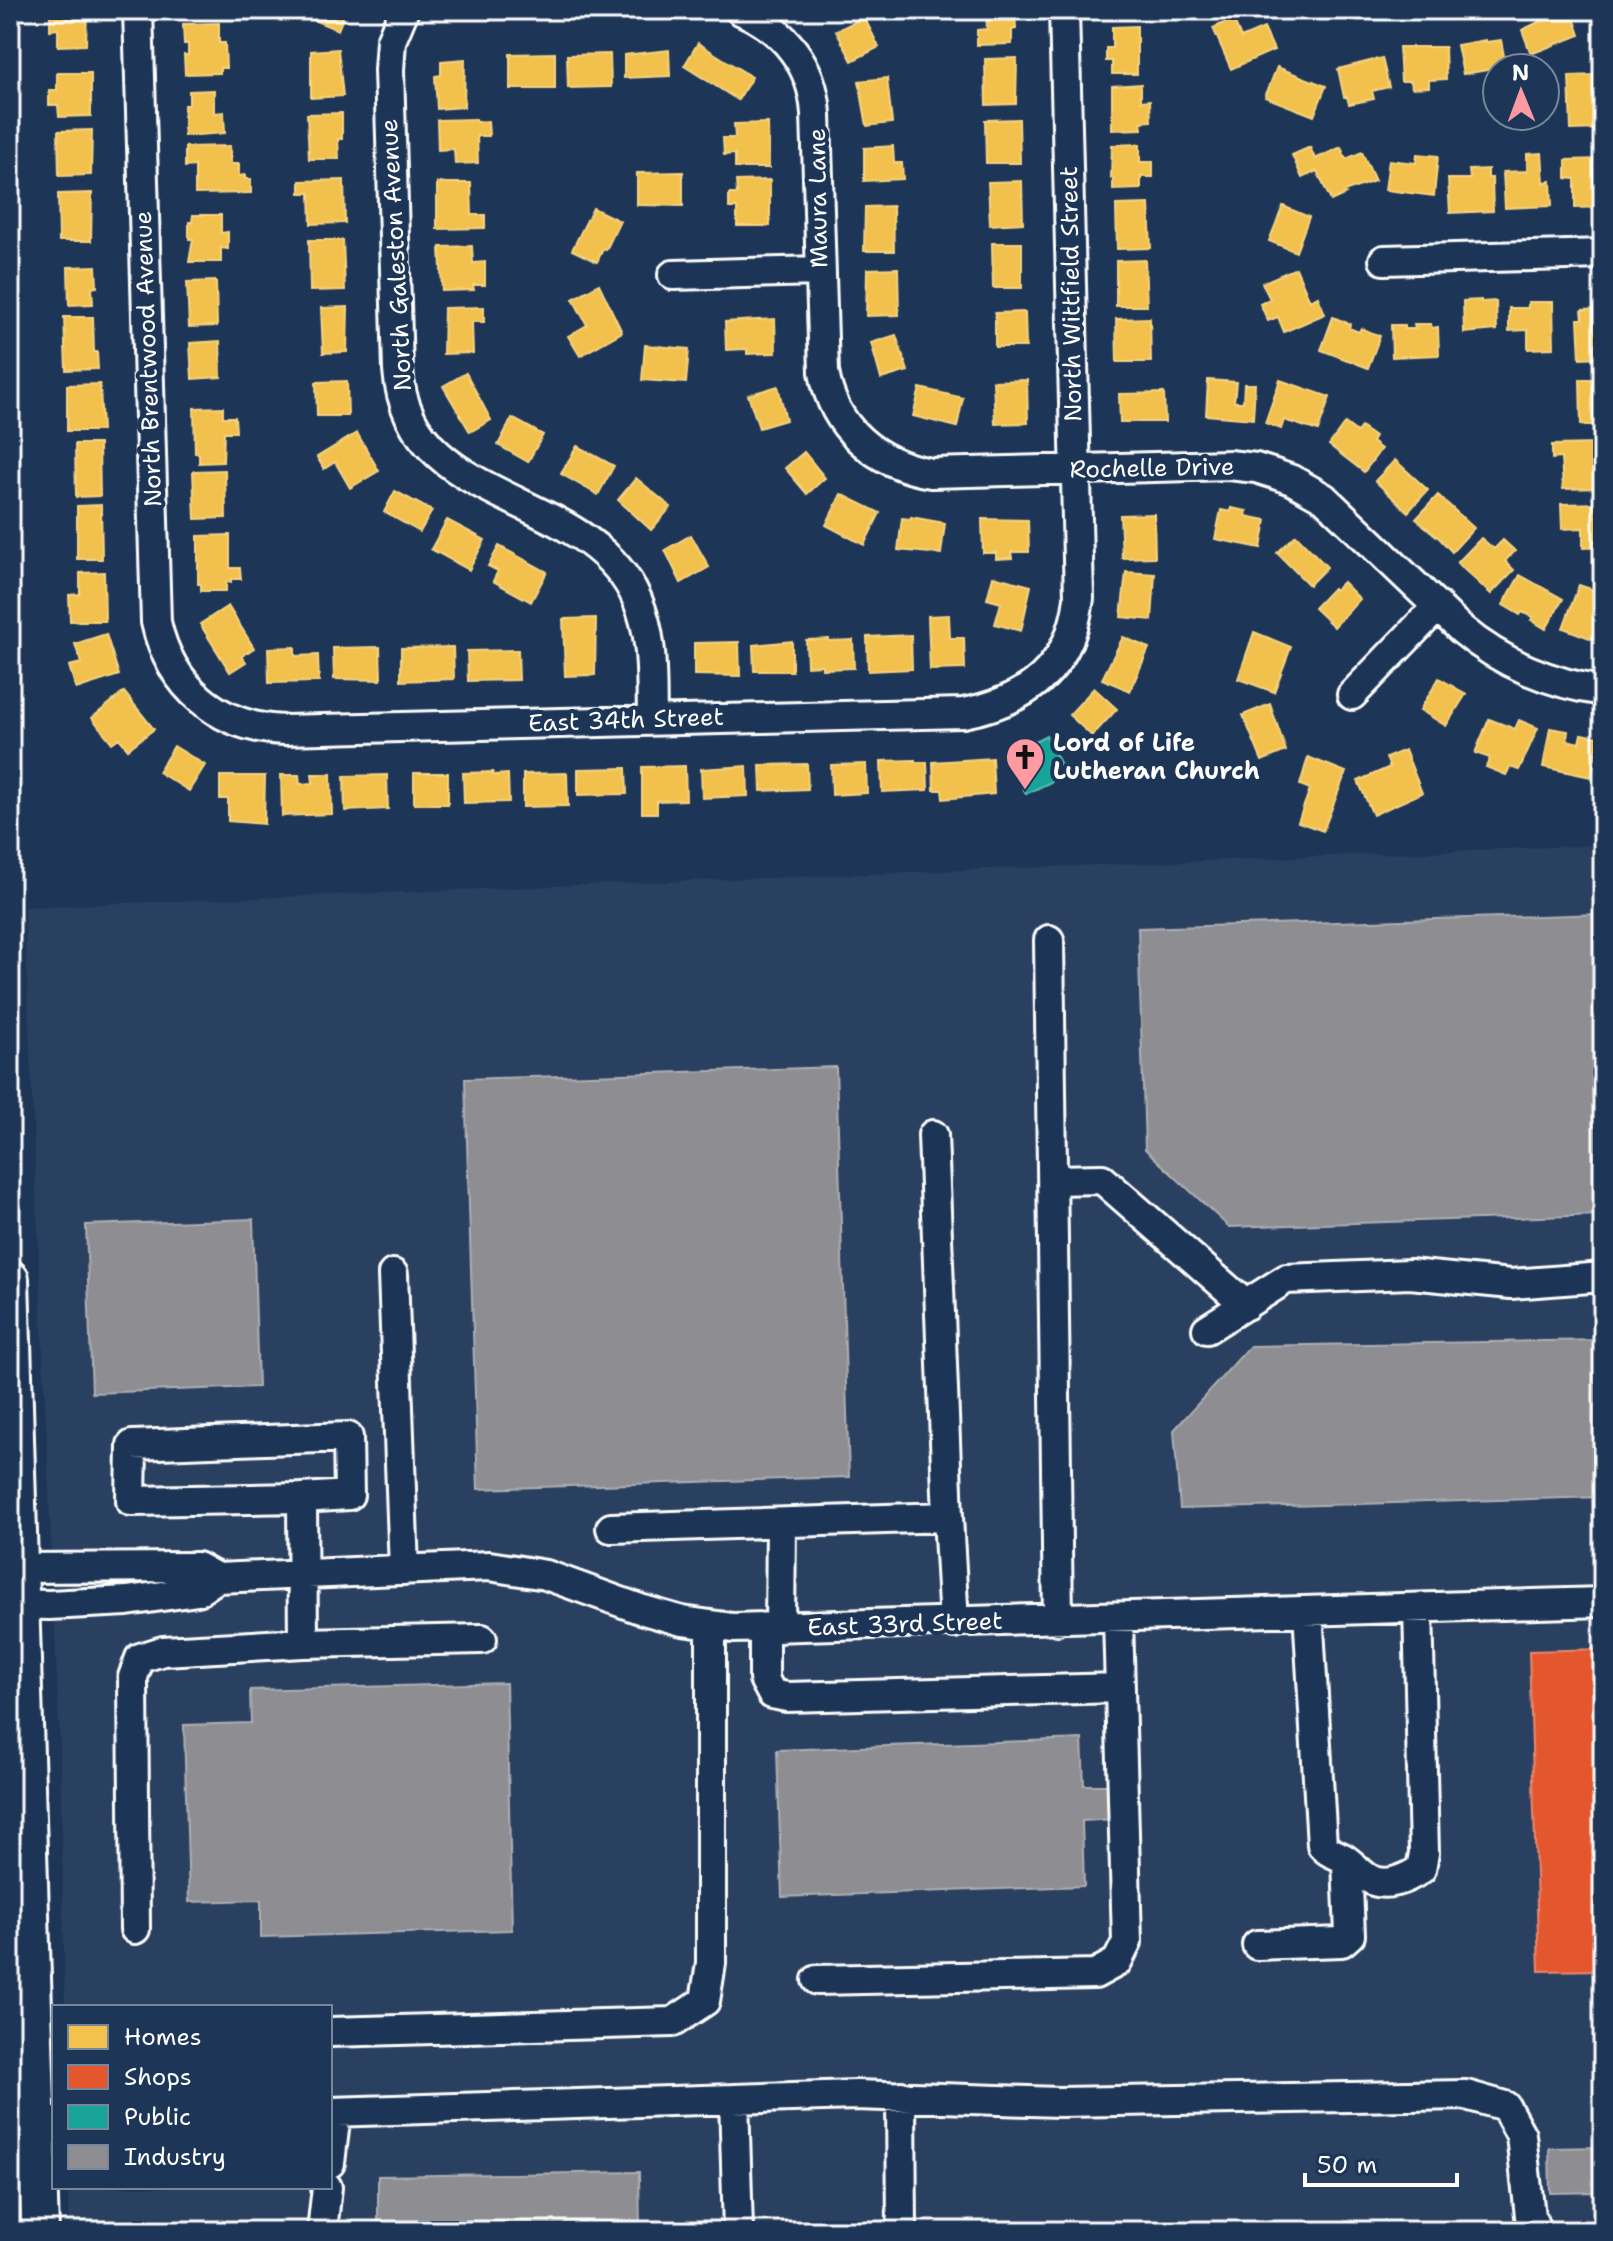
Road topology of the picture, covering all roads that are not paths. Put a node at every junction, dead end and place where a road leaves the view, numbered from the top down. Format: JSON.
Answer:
{"nodes":[{"id":1,"x":138,"y":10,"type":"edge"},
{"id":2,"x":404,"y":10,"type":"edge"},
{"id":3,"x":740,"y":10,"type":"edge"},
{"id":4,"x":1064,"y":10,"type":"edge"},
{"id":5,"x":1603,"y":254,"type":"edge"},
{"id":6,"x":1384,"y":260,"type":"dead end"},
{"id":7,"x":820,"y":271,"type":"junction"},
{"id":8,"x":673,"y":275,"type":"dead end"},
{"id":9,"x":839,"y":416,"type":"joint"},
{"id":10,"x":1076,"y":469,"type":"junction"},
{"id":11,"x":1438,"y":606,"type":"junction"},
{"id":12,"x":1051,"y":667,"type":"joint"},
{"id":13,"x":1603,"y":691,"type":"edge"},
{"id":14,"x":1352,"y":695,"type":"dead end"},
{"id":15,"x":196,"y":697,"type":"joint"},
{"id":16,"x":652,"y":719,"type":"junction"},
{"id":17,"x":1049,"y":940,"type":"dead end"},
{"id":18,"x":933,"y":1135,"type":"dead end"},
{"id":19,"x":1053,"y":1180,"type":"junction"},
{"id":20,"x":393,"y":1274,"type":"dead end"},
{"id":21,"x":1603,"y":1277,"type":"edge"},
{"id":22,"x":10,"y":1279,"type":"edge"},
{"id":23,"x":1246,"y":1305,"type":"junction"},
{"id":24,"x":1207,"y":1329,"type":"dead end"},
{"id":25,"x":302,"y":1498,"type":"junction"},
{"id":26,"x":948,"y":1517,"type":"junction"},
{"id":27,"x":781,"y":1523,"type":"junction"},
{"id":28,"x":611,"y":1528,"type":"dead end"},
{"id":29,"x":15,"y":1568,"type":"edge"},
{"id":30,"x":404,"y":1570,"type":"junction"},
{"id":31,"x":302,"y":1574,"type":"junction"},
{"id":32,"x":217,"y":1578,"type":"junction"},
{"id":33,"x":1603,"y":1602,"type":"edge"},
{"id":34,"x":16,"y":1604,"type":"edge"},
{"id":35,"x":1418,"y":1608,"type":"junction"},
{"id":36,"x":1308,"y":1611,"type":"junction"},
{"id":37,"x":1118,"y":1618,"type":"junction"},
{"id":38,"x":1058,"y":1620,"type":"junction"},
{"id":39,"x":954,"y":1623,"type":"junction"},
{"id":40,"x":711,"y":1625,"type":"junction"},
{"id":41,"x":772,"y":1628,"type":"junction"},
{"id":42,"x":482,"y":1639,"type":"dead end"},
{"id":43,"x":303,"y":1643,"type":"junction"},
{"id":44,"x":1120,"y":1688,"type":"junction"},
{"id":45,"x":1347,"y":1861,"type":"junction"},
{"id":46,"x":135,"y":1929,"type":"dead end"},
{"id":47,"x":1257,"y":1945,"type":"dead end"},
{"id":48,"x":817,"y":1980,"type":"dead end"},
{"id":49,"x":332,"y":2032,"type":"edge"},
{"id":50,"x":44,"y":2038,"type":"edge"},
{"id":51,"x":901,"y":2096,"type":"junction"},
{"id":52,"x":734,"y":2099,"type":"junction"},
{"id":53,"x":333,"y":2112,"type":"edge"},
{"id":54,"x":34,"y":2122,"type":"edge"},
{"id":55,"x":327,"y":2189,"type":"edge"},
{"id":56,"x":40,"y":2231,"type":"edge"},
{"id":57,"x":322,"y":2231,"type":"edge"},
{"id":58,"x":738,"y":2231,"type":"edge"},
{"id":59,"x":902,"y":2231,"type":"edge"},
{"id":60,"x":1537,"y":2231,"type":"edge"}],
"edges":[{"from":1,"to":15,"type":"street","name":"North Brentwood Avenue"},
{"from":2,"to":16,"type":"street","name":"North Galeston Avenue"},
{"from":3,"to":7,"type":"street","name":"Maura Lane"},
{"from":4,"to":10,"type":"street","name":"North Wittfield Street"},
{"from":5,"to":6,"type":"street"},
{"from":7,"to":8,"type":"street"},
{"from":7,"to":9,"type":"street","name":"Maura Lane"},
{"from":9,"to":10,"type":"street","name":"Rochelle Drive"},
{"from":10,"to":11,"type":"street","name":"Rochelle Drive"},
{"from":10,"to":12,"type":"street","name":"North Wittfield Street"},
{"from":11,"to":13,"type":"street","name":"Rochelle Drive"},
{"from":11,"to":14,"type":"street"},
{"from":12,"to":16,"type":"street","name":"East 34th Street"},
{"from":15,"to":16,"type":"street","name":"East 34th Street"},
{"from":17,"to":19,"type":"street"},
{"from":18,"to":26,"type":"street"},
{"from":19,"to":23,"type":"street"},
{"from":19,"to":38,"type":"street"},
{"from":20,"to":30,"type":"street"},
{"from":21,"to":23,"type":"street"},
{"from":22,"to":29,"type":"main road"},
{"from":23,"to":24,"type":"street"},
{"from":25,"to":25,"type":"street"},
{"from":25,"to":31,"type":"street"},
{"from":26,"to":27,"type":"street"},
{"from":26,"to":39,"type":"street"},
{"from":27,"to":28,"type":"street"},
{"from":27,"to":41,"type":"street"},
{"from":29,"to":32,"type":"street","name":"East 33rd Street"},
{"from":29,"to":34,"type":"main road"},
{"from":30,"to":31,"type":"street","name":"East 33rd Street"},
{"from":30,"to":40,"type":"street","name":"East 33rd Street"},
{"from":31,"to":32,"type":"street","name":"East 33rd Street"},
{"from":31,"to":43,"type":"street"},
{"from":32,"to":34,"type":"street","name":"East 33rd Street"},
{"from":33,"to":35,"type":"street","name":"East 33rd Street"},
{"from":34,"to":50,"type":"main road"},
{"from":35,"to":36,"type":"street","name":"East 33rd Street"},
{"from":35,"to":45,"type":"street"},
{"from":36,"to":37,"type":"street","name":"East 33rd Street"},
{"from":36,"to":45,"type":"street"},
{"from":37,"to":38,"type":"street","name":"East 33rd Street"},
{"from":37,"to":44,"type":"street"},
{"from":38,"to":39,"type":"street","name":"East 33rd Street"},
{"from":39,"to":41,"type":"street","name":"East 33rd Street"},
{"from":40,"to":41,"type":"street","name":"East 33rd Street"},
{"from":40,"to":49,"type":"street"},
{"from":41,"to":44,"type":"street"},
{"from":42,"to":43,"type":"street"},
{"from":43,"to":46,"type":"street"},
{"from":44,"to":48,"type":"street"},
{"from":45,"to":47,"type":"street"},
{"from":50,"to":54,"type":"main road"},
{"from":51,"to":52,"type":"street"},
{"from":51,"to":59,"type":"street"},
{"from":51,"to":60,"type":"street"},
{"from":52,"to":53,"type":"street"},
{"from":52,"to":58,"type":"street"},
{"from":54,"to":56,"type":"main road"},
{"from":55,"to":57,"type":"street"}]}
